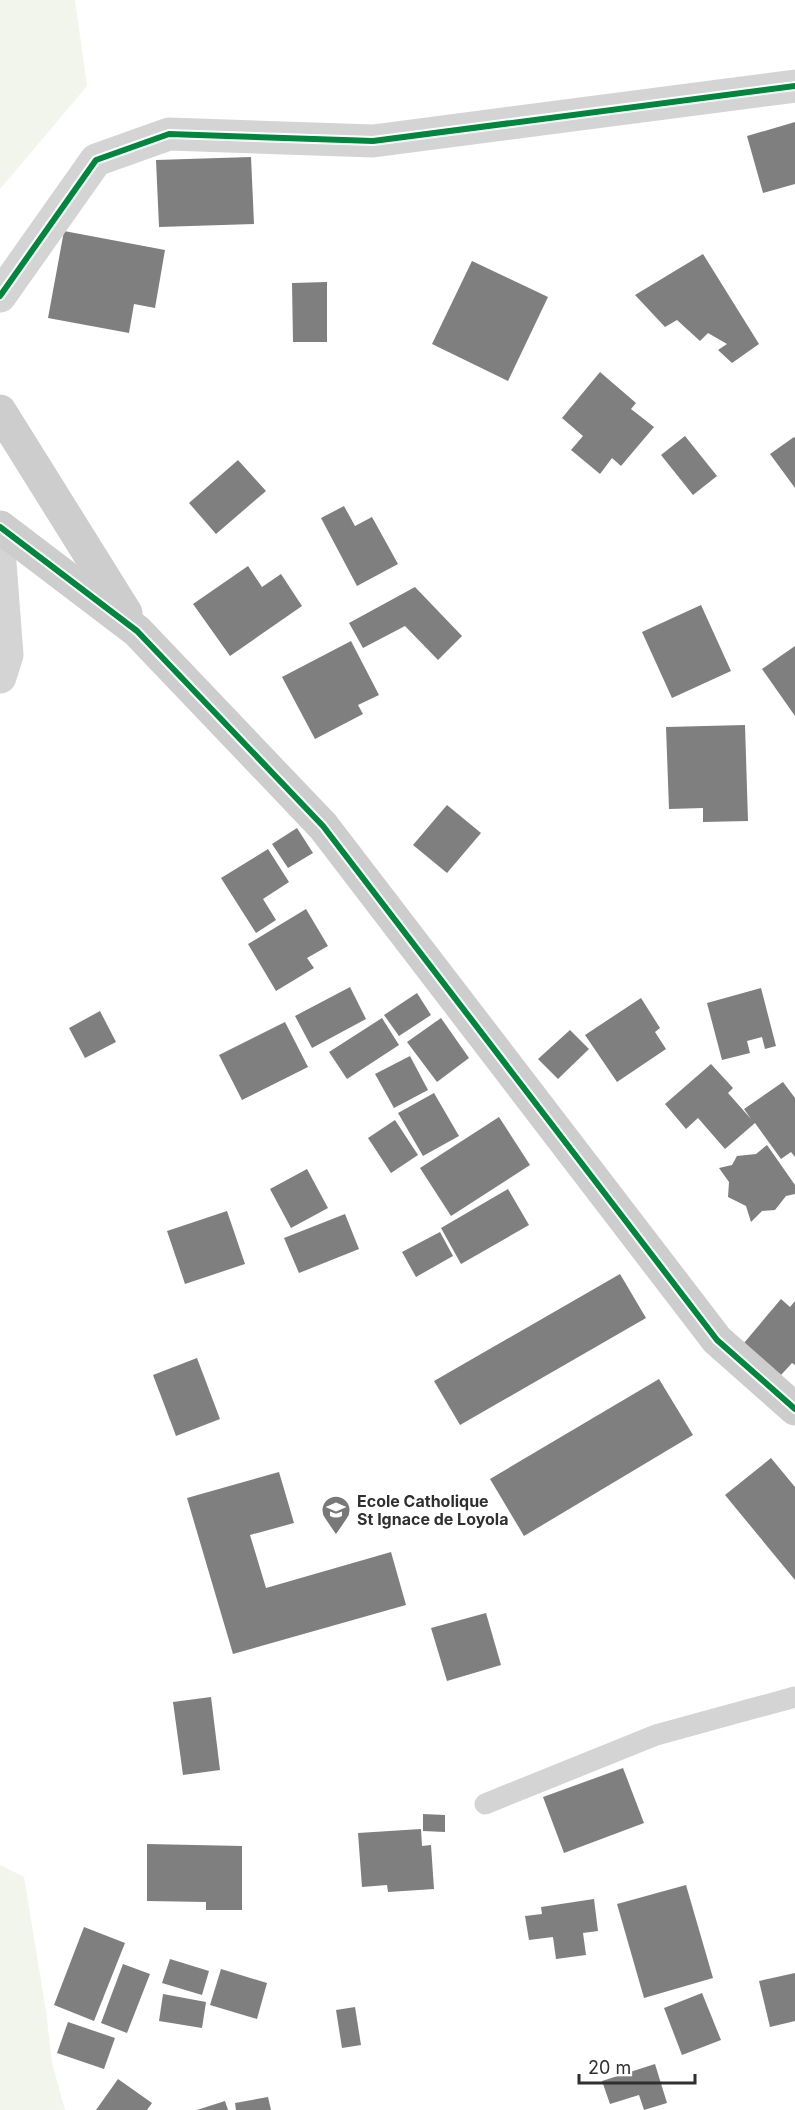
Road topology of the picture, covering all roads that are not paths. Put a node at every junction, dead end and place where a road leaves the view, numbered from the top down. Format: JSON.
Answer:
{"nodes":[{"id":1,"x":795,"y":87,"type":"edge"},
{"id":2,"x":0,"y":296,"type":"edge"},
{"id":3,"x":0,"y":411,"type":"edge"},
{"id":4,"x":0,"y":527,"type":"edge"},
{"id":5,"x":0,"y":563,"type":"edge"},
{"id":6,"x":137,"y":631,"type":"junction"},
{"id":7,"x":0,"y":677,"type":"edge"},
{"id":8,"x":795,"y":1409,"type":"edge"},
{"id":9,"x":795,"y":1697,"type":"edge"},
{"id":10,"x":485,"y":1804,"type":"dead end"}],
"edges":[{"from":1,"to":2,"type":"street"},
{"from":3,"to":6,"type":"street"},
{"from":4,"to":6,"type":"street"},
{"from":5,"to":7,"type":"street"},
{"from":6,"to":8,"type":"street"},
{"from":9,"to":10,"type":"lane"}]}
